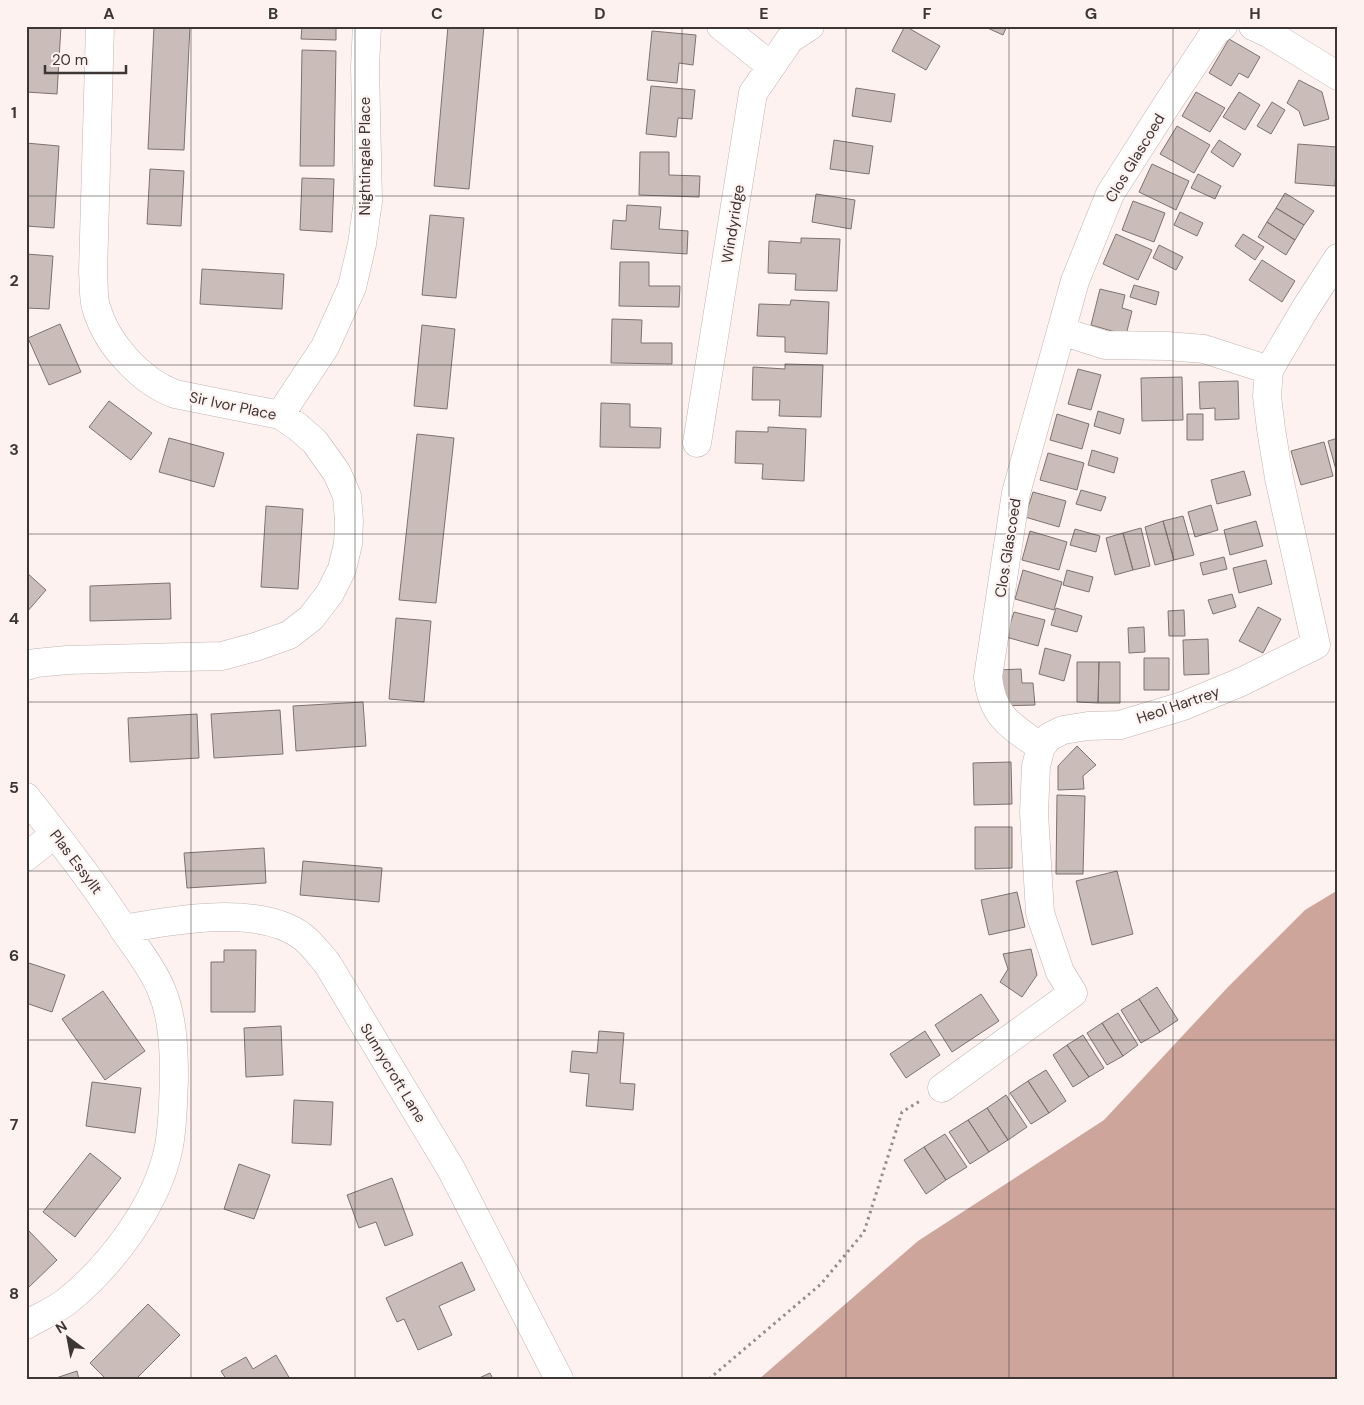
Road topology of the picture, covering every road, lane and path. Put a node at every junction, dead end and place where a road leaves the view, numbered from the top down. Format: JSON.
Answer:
{"nodes":[{"id":1,"x":100,"y":26,"type":"edge"},
{"id":2,"x":368,"y":26,"type":"edge"},
{"id":3,"x":721,"y":26,"type":"edge"},
{"id":4,"x":810,"y":26,"type":"edge"},
{"id":5,"x":1223,"y":26,"type":"edge"},
{"id":6,"x":1253,"y":26,"type":"edge"},
{"id":7,"x":772,"y":66,"type":"junction"},
{"id":8,"x":1338,"y":76,"type":"edge"},
{"id":9,"x":1338,"y":258,"type":"edge"},
{"id":10,"x":1061,"y":331,"type":"junction"},
{"id":11,"x":1269,"y":370,"type":"junction"},
{"id":12,"x":280,"y":415,"type":"junction"},
{"id":13,"x":697,"y":443,"type":"dead end"},
{"id":14,"x":26,"y":666,"type":"edge"},
{"id":15,"x":1042,"y":747,"type":"junction"},
{"id":16,"x":26,"y":797,"type":"edge"},
{"id":17,"x":55,"y":834,"type":"junction"},
{"id":18,"x":26,"y":857,"type":"edge"},
{"id":19,"x":123,"y":929,"type":"junction"},
{"id":20,"x":942,"y":1088,"type":"joint"},
{"id":21,"x":26,"y":1325,"type":"edge"},
{"id":22,"x":560,"y":1379,"type":"edge"},
{"id":23,"x":709,"y":1379,"type":"edge"}],
"edges":[{"from":1,"to":12,"type":"street","name":"Sir Ivor Place"},
{"from":2,"to":12,"type":"street","name":"Nightingale Place"},
{"from":3,"to":7,"type":"street"},
{"from":4,"to":7,"type":"street","name":"Windyridge"},
{"from":5,"to":10,"type":"street","name":"Clos Glascoed"},
{"from":6,"to":8,"type":"street"},
{"from":7,"to":13,"type":"street","name":"Windyridge"},
{"from":9,"to":11,"type":"street","name":"Heol Hartrey"},
{"from":10,"to":11,"type":"street"},
{"from":10,"to":15,"type":"street","name":"Clos Glascoed"},
{"from":11,"to":15,"type":"street","name":"Heol Hartrey"},
{"from":12,"to":14,"type":"street","name":"Sir Ivor Place"},
{"from":15,"to":20,"type":"street"},
{"from":16,"to":17,"type":"street","name":"Plas Essyllt"},
{"from":17,"to":18,"type":"street"},
{"from":17,"to":19,"type":"street","name":"Plas Essyllt"},
{"from":19,"to":21,"type":"street","name":"Plas Essyllt"},
{"from":19,"to":22,"type":"street","name":"Sunnycroft Lane"},
{"from":20,"to":23,"type":"path"}]}
